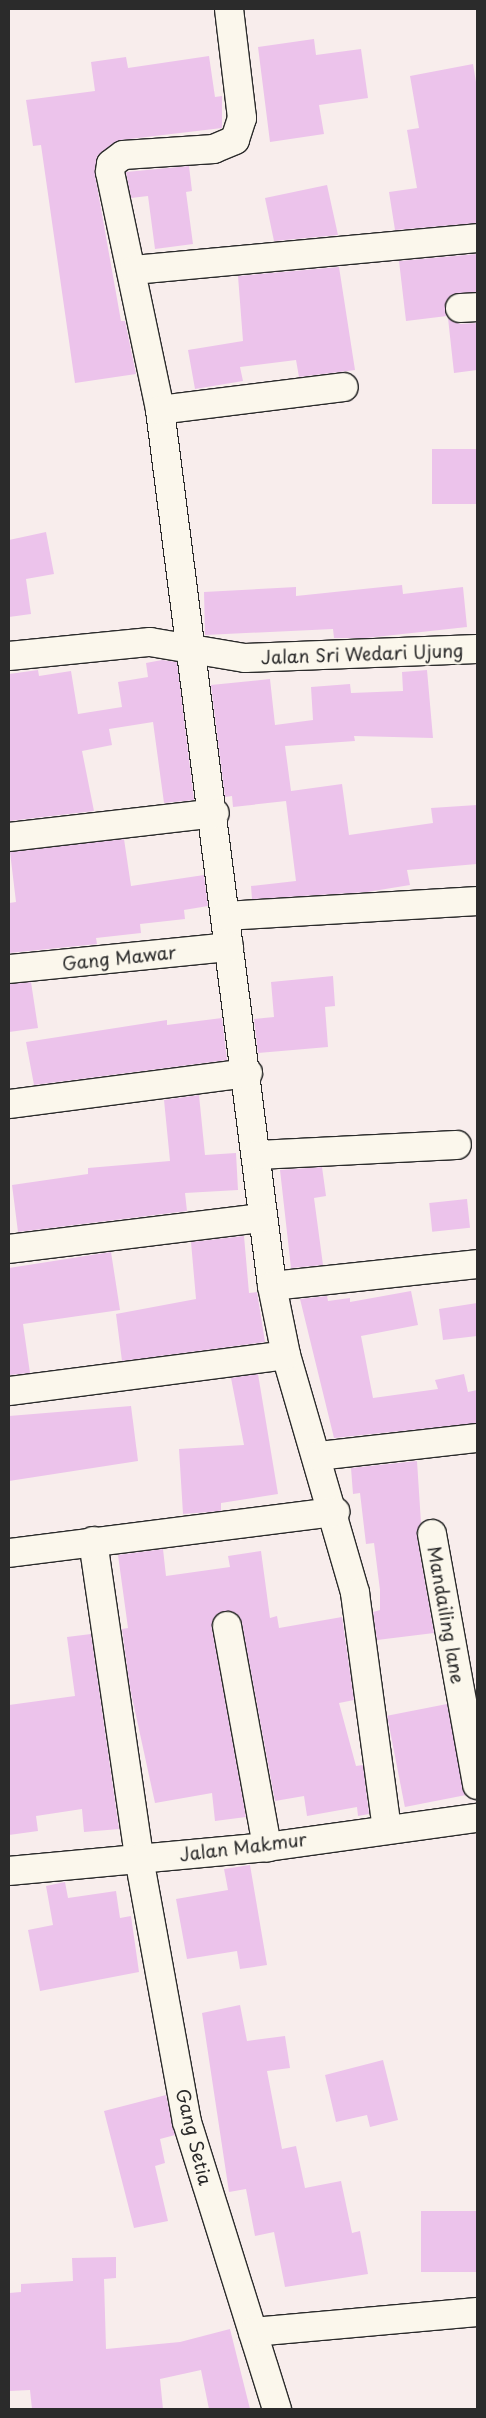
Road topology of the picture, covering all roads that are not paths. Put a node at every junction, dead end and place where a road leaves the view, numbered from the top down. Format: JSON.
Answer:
{"nodes":[{"id":1,"x":229,"y":9,"type":"edge"},
{"id":2,"x":477,"y":238,"type":"edge"},
{"id":3,"x":134,"y":270,"type":"junction"},
{"id":4,"x":344,"y":387,"type":"dead end"},
{"id":5,"x":160,"y":410,"type":"junction"},
{"id":6,"x":477,"y":649,"type":"edge"},
{"id":7,"x":190,"y":650,"type":"junction"},
{"id":8,"x":9,"y":656,"type":"edge"},
{"id":9,"x":214,"y":813,"type":"junction"},
{"id":10,"x":9,"y":836,"type":"edge"},
{"id":11,"x":477,"y":901,"type":"edge"},
{"id":12,"x":226,"y":916,"type":"junction"},
{"id":13,"x":229,"y":947,"type":"junction"},
{"id":14,"x":9,"y":969,"type":"edge"},
{"id":15,"x":248,"y":1073,"type":"junction"},
{"id":16,"x":9,"y":1104,"type":"edge"},
{"id":17,"x":457,"y":1146,"type":"dead end"},
{"id":18,"x":257,"y":1155,"type":"junction"},
{"id":19,"x":262,"y":1218,"type":"junction"},
{"id":20,"x":9,"y":1249,"type":"edge"},
{"id":21,"x":477,"y":1264,"type":"edge"},
{"id":22,"x":272,"y":1286,"type":"junction"},
{"id":23,"x":286,"y":1355,"type":"junction"},
{"id":24,"x":9,"y":1391,"type":"edge"},
{"id":25,"x":477,"y":1438,"type":"edge"},
{"id":26,"x":318,"y":1456,"type":"junction"},
{"id":27,"x":335,"y":1512,"type":"junction"},
{"id":28,"x":432,"y":1534,"type":"dead end"},
{"id":29,"x":93,"y":1541,"type":"junction"},
{"id":30,"x":9,"y":1553,"type":"edge"},
{"id":31,"x":227,"y":1626,"type":"dead end"},
{"id":32,"x":477,"y":1785,"type":"edge"},
{"id":33,"x":477,"y":1818,"type":"edge"},
{"id":34,"x":388,"y":1830,"type":"junction"},
{"id":35,"x":267,"y":1847,"type":"junction"},
{"id":36,"x":139,"y":1858,"type":"junction"},
{"id":37,"x":9,"y":1871,"type":"edge"},
{"id":38,"x":477,"y":2312,"type":"edge"},
{"id":39,"x":253,"y":2332,"type":"junction"},
{"id":40,"x":277,"y":2409,"type":"edge"}],
"edges":[{"from":1,"to":3,"type":"street"},
{"from":2,"to":3,"type":"street"},
{"from":3,"to":5,"type":"street"},
{"from":4,"to":5,"type":"street"},
{"from":5,"to":7,"type":"street"},
{"from":6,"to":7,"type":"street","name":"Jalan Sri Wedari Ujung"},
{"from":7,"to":8,"type":"street","name":"Jalan Sri Wedari Ujung"},
{"from":7,"to":9,"type":"street"},
{"from":9,"to":10,"type":"street"},
{"from":9,"to":12,"type":"street"},
{"from":11,"to":12,"type":"street"},
{"from":12,"to":13,"type":"street"},
{"from":13,"to":14,"type":"street","name":"Gang Mawar"},
{"from":13,"to":15,"type":"street"},
{"from":15,"to":16,"type":"street"},
{"from":15,"to":18,"type":"street"},
{"from":17,"to":18,"type":"street"},
{"from":18,"to":19,"type":"street"},
{"from":19,"to":20,"type":"street"},
{"from":19,"to":22,"type":"street"},
{"from":21,"to":22,"type":"street"},
{"from":22,"to":23,"type":"street"},
{"from":23,"to":24,"type":"street"},
{"from":23,"to":26,"type":"street"},
{"from":25,"to":26,"type":"street"},
{"from":26,"to":27,"type":"street"},
{"from":27,"to":29,"type":"street"},
{"from":27,"to":34,"type":"street"},
{"from":28,"to":32,"type":"street","name":"Mandailing lane"},
{"from":29,"to":30,"type":"street"},
{"from":29,"to":36,"type":"street","name":"Gang Setia"},
{"from":31,"to":35,"type":"street"},
{"from":33,"to":34,"type":"street","name":"Jalan Makmur"},
{"from":34,"to":35,"type":"street","name":"Jalan Makmur"},
{"from":35,"to":36,"type":"street","name":"Jalan Makmur"},
{"from":36,"to":37,"type":"street","name":"Jalan Makmur"},
{"from":36,"to":39,"type":"street","name":"Gang Setia"},
{"from":38,"to":39,"type":"street"},
{"from":39,"to":40,"type":"street","name":"Gang Setia"}]}
